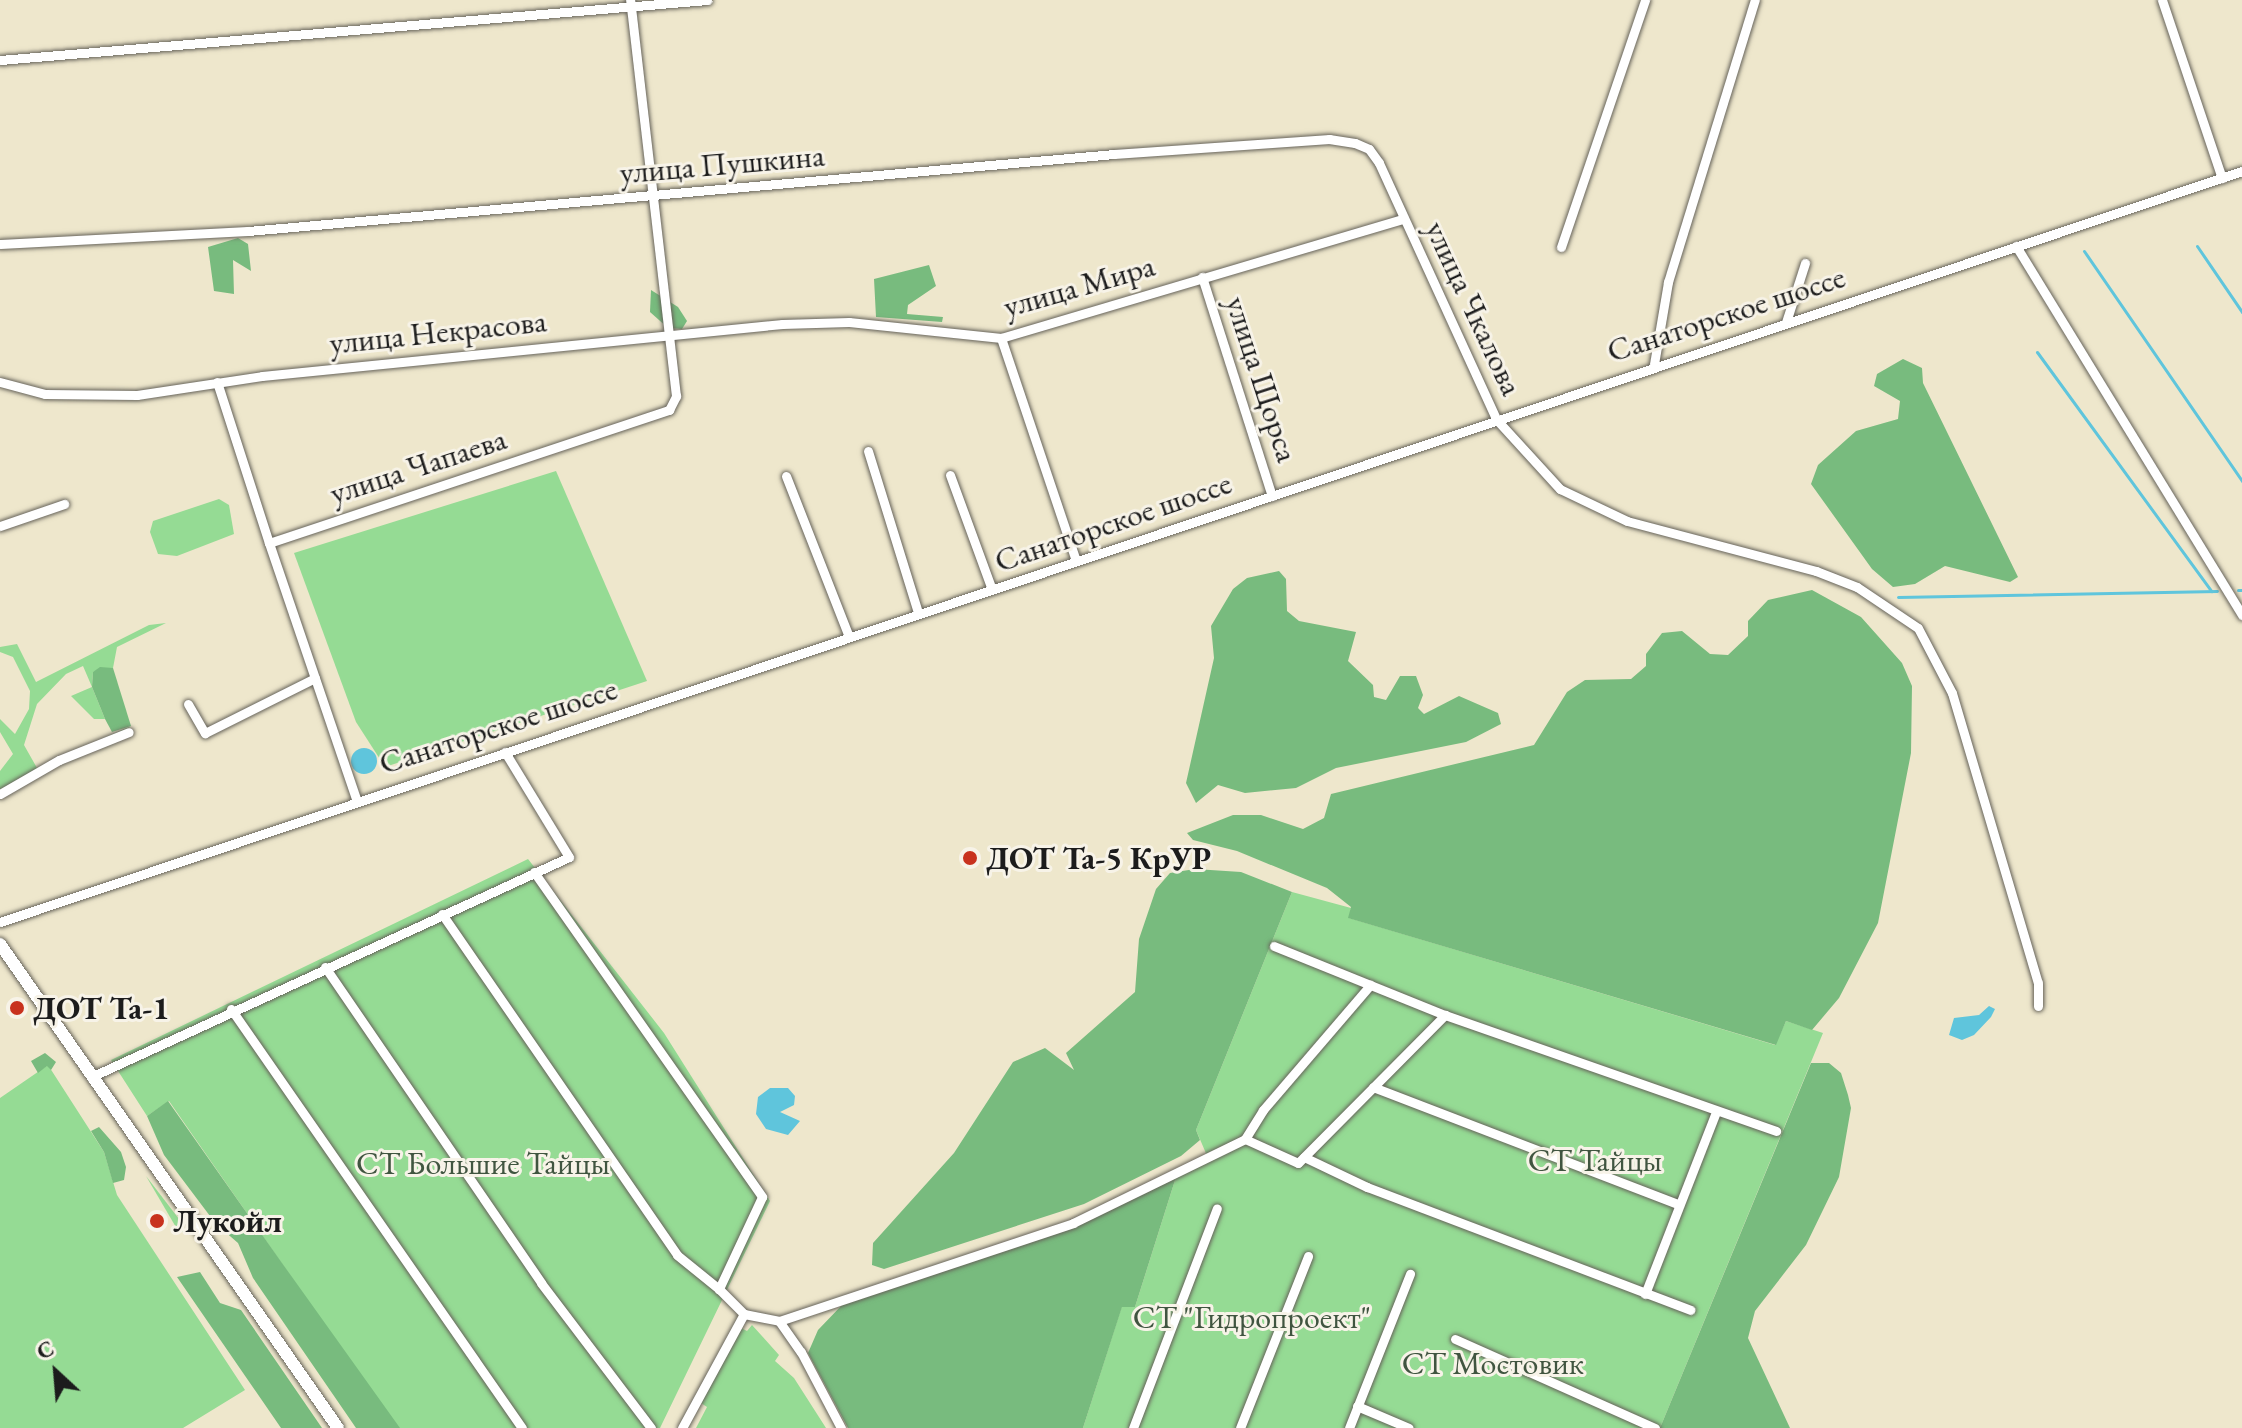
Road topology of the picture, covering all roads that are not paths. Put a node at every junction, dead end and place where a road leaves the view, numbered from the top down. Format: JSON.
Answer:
{"nodes":[{"id":1,"x":707,"y":0,"type":"edge"},
{"id":2,"x":1645,"y":0,"type":"edge"},
{"id":3,"x":1755,"y":0,"type":"edge"},
{"id":4,"x":2162,"y":0,"type":"edge"},
{"id":5,"x":630,"y":4,"type":"edge"},
{"id":6,"x":0,"y":60,"type":"edge"},
{"id":7,"x":2242,"y":171,"type":"edge"},
{"id":8,"x":2222,"y":178,"type":"junction"},
{"id":9,"x":650,"y":197,"type":"junction"},
{"id":10,"x":1404,"y":219,"type":"junction"},
{"id":11,"x":0,"y":244,"type":"edge"},
{"id":12,"x":2016,"y":246,"type":"junction"},
{"id":13,"x":1561,"y":247,"type":"dead end"},
{"id":14,"x":1805,"y":263,"type":"dead end"},
{"id":15,"x":1202,"y":277,"type":"junction"},
{"id":16,"x":1786,"y":322,"type":"junction"},
{"id":17,"x":665,"y":335,"type":"junction"},
{"id":18,"x":1001,"y":338,"type":"junction"},
{"id":19,"x":1654,"y":364,"type":"junction"},
{"id":20,"x":0,"y":382,"type":"edge"},
{"id":21,"x":217,"y":382,"type":"junction"},
{"id":22,"x":1496,"y":419,"type":"junction"},
{"id":23,"x":868,"y":451,"type":"dead end"},
{"id":24,"x":950,"y":475,"type":"dead end"},
{"id":25,"x":786,"y":476,"type":"dead end"},
{"id":26,"x":1272,"y":496,"type":"junction"},
{"id":27,"x":64,"y":504,"type":"dead end"},
{"id":28,"x":0,"y":526,"type":"edge"},
{"id":29,"x":269,"y":543,"type":"junction"},
{"id":30,"x":1075,"y":558,"type":"junction"},
{"id":31,"x":992,"y":590,"type":"junction"},
{"id":32,"x":918,"y":613,"type":"junction"},
{"id":33,"x":2242,"y":615,"type":"edge"},
{"id":34,"x":849,"y":637,"type":"junction"},
{"id":35,"x":315,"y":678,"type":"junction"},
{"id":36,"x":188,"y":704,"type":"dead end"},
{"id":37,"x":129,"y":732,"type":"dead end"},
{"id":38,"x":505,"y":752,"type":"junction"},
{"id":39,"x":0,"y":794,"type":"edge"},
{"id":40,"x":357,"y":801,"type":"junction"},
{"id":41,"x":534,"y":872,"type":"junction"},
{"id":42,"x":442,"y":914,"type":"junction"},
{"id":43,"x":0,"y":922,"type":"edge"},
{"id":44,"x":0,"y":944,"type":"edge"},
{"id":45,"x":1274,"y":946,"type":"dead end"},
{"id":46,"x":325,"y":967,"type":"junction"},
{"id":47,"x":1370,"y":985,"type":"junction"},
{"id":48,"x":2038,"y":1006,"type":"dead end"},
{"id":49,"x":231,"y":1009,"type":"junction"},
{"id":50,"x":1445,"y":1015,"type":"junction"},
{"id":51,"x":91,"y":1077,"type":"junction"},
{"id":52,"x":1373,"y":1087,"type":"junction"},
{"id":53,"x":1716,"y":1112,"type":"junction"},
{"id":54,"x":1776,"y":1131,"type":"dead end"},
{"id":55,"x":1245,"y":1139,"type":"junction"},
{"id":56,"x":1304,"y":1157,"type":"junction"},
{"id":57,"x":1678,"y":1204,"type":"junction"},
{"id":58,"x":1217,"y":1208,"type":"dead end"},
{"id":59,"x":1308,"y":1256,"type":"dead end"},
{"id":60,"x":1410,"y":1274,"type":"dead end"},
{"id":61,"x":719,"y":1289,"type":"junction"},
{"id":62,"x":1645,"y":1294,"type":"junction"},
{"id":63,"x":1690,"y":1310,"type":"dead end"},
{"id":64,"x":744,"y":1314,"type":"junction"},
{"id":65,"x":779,"y":1321,"type":"junction"},
{"id":66,"x":1455,"y":1339,"type":"dead end"},
{"id":67,"x":1357,"y":1406,"type":"junction"},
{"id":68,"x":338,"y":1428,"type":"edge"},
{"id":69,"x":522,"y":1428,"type":"edge"},
{"id":70,"x":651,"y":1428,"type":"edge"},
{"id":71,"x":682,"y":1428,"type":"edge"},
{"id":72,"x":841,"y":1428,"type":"edge"},
{"id":73,"x":1133,"y":1428,"type":"edge"},
{"id":74,"x":1240,"y":1428,"type":"edge"},
{"id":75,"x":1349,"y":1428,"type":"edge"},
{"id":76,"x":1409,"y":1428,"type":"edge"},
{"id":77,"x":1655,"y":1428,"type":"edge"}],
"edges":[{"from":1,"to":5,"type":"street"},
{"from":2,"to":13,"type":"street"},
{"from":3,"to":19,"type":"street"},
{"from":4,"to":8,"type":"street"},
{"from":5,"to":6,"type":"street"},
{"from":5,"to":9,"type":"street","name":"улица Чапаева"},
{"from":7,"to":8,"type":"street","name":"Санаторское шоссе"},
{"from":8,"to":12,"type":"street","name":"Санаторское шоссе"},
{"from":9,"to":10,"type":"street","name":"улица Пушкина"},
{"from":9,"to":11,"type":"street","name":"улица Пушкина"},
{"from":9,"to":17,"type":"street","name":"улица Чапаева"},
{"from":10,"to":15,"type":"street","name":"улица Мира"},
{"from":10,"to":22,"type":"street","name":"улица Чкалова"},
{"from":12,"to":16,"type":"street","name":"Санаторское шоссе"},
{"from":12,"to":33,"type":"street"},
{"from":14,"to":16,"type":"street"},
{"from":15,"to":18,"type":"street","name":"улица Мира"},
{"from":15,"to":26,"type":"street","name":"улица Щорса"},
{"from":16,"to":19,"type":"street","name":"Санаторское шоссе"},
{"from":17,"to":18,"type":"street","name":"улица Мира"},
{"from":17,"to":21,"type":"street","name":"улица Некрасова"},
{"from":17,"to":29,"type":"street","name":"улица Чапаева"},
{"from":18,"to":30,"type":"street"},
{"from":19,"to":22,"type":"street","name":"Санаторское шоссе"},
{"from":20,"to":21,"type":"street","name":"улица Некрасова"},
{"from":21,"to":29,"type":"street"},
{"from":22,"to":26,"type":"street","name":"Санаторское шоссе"},
{"from":22,"to":48,"type":"street","name":"улица Чкалова"},
{"from":23,"to":32,"type":"street"},
{"from":24,"to":31,"type":"street"},
{"from":25,"to":34,"type":"street"},
{"from":26,"to":30,"type":"street","name":"Санаторское шоссе"},
{"from":27,"to":28,"type":"street"},
{"from":29,"to":35,"type":"street"},
{"from":30,"to":31,"type":"street","name":"Санаторское шоссе"},
{"from":31,"to":32,"type":"street","name":"Санаторское шоссе"},
{"from":32,"to":34,"type":"street","name":"Санаторское шоссе"},
{"from":34,"to":38,"type":"street","name":"Санаторское шоссе"},
{"from":35,"to":36,"type":"street"},
{"from":35,"to":40,"type":"street"},
{"from":37,"to":39,"type":"street"},
{"from":38,"to":40,"type":"street","name":"Санаторское шоссе"},
{"from":38,"to":41,"type":"street"},
{"from":40,"to":43,"type":"street","name":"Санаторское шоссе"},
{"from":41,"to":42,"type":"street"},
{"from":41,"to":61,"type":"street"},
{"from":42,"to":46,"type":"street"},
{"from":42,"to":61,"type":"street"},
{"from":44,"to":51,"type":"main road"},
{"from":45,"to":47,"type":"street"},
{"from":46,"to":49,"type":"street"},
{"from":46,"to":70,"type":"street"},
{"from":47,"to":50,"type":"street"},
{"from":47,"to":55,"type":"street"},
{"from":49,"to":51,"type":"street"},
{"from":49,"to":69,"type":"street"},
{"from":50,"to":52,"type":"street"},
{"from":50,"to":53,"type":"street"},
{"from":51,"to":68,"type":"main road"},
{"from":52,"to":56,"type":"street"},
{"from":52,"to":57,"type":"street"},
{"from":53,"to":54,"type":"street"},
{"from":53,"to":57,"type":"street"},
{"from":55,"to":56,"type":"street"},
{"from":55,"to":65,"type":"street"},
{"from":56,"to":62,"type":"street"},
{"from":57,"to":62,"type":"street"},
{"from":58,"to":73,"type":"street"},
{"from":59,"to":74,"type":"street"},
{"from":60,"to":67,"type":"street"},
{"from":61,"to":64,"type":"street"},
{"from":62,"to":63,"type":"street"},
{"from":64,"to":65,"type":"street"},
{"from":64,"to":71,"type":"street"},
{"from":65,"to":72,"type":"street"},
{"from":66,"to":77,"type":"street"},
{"from":67,"to":75,"type":"street"},
{"from":67,"to":76,"type":"street"}]}
